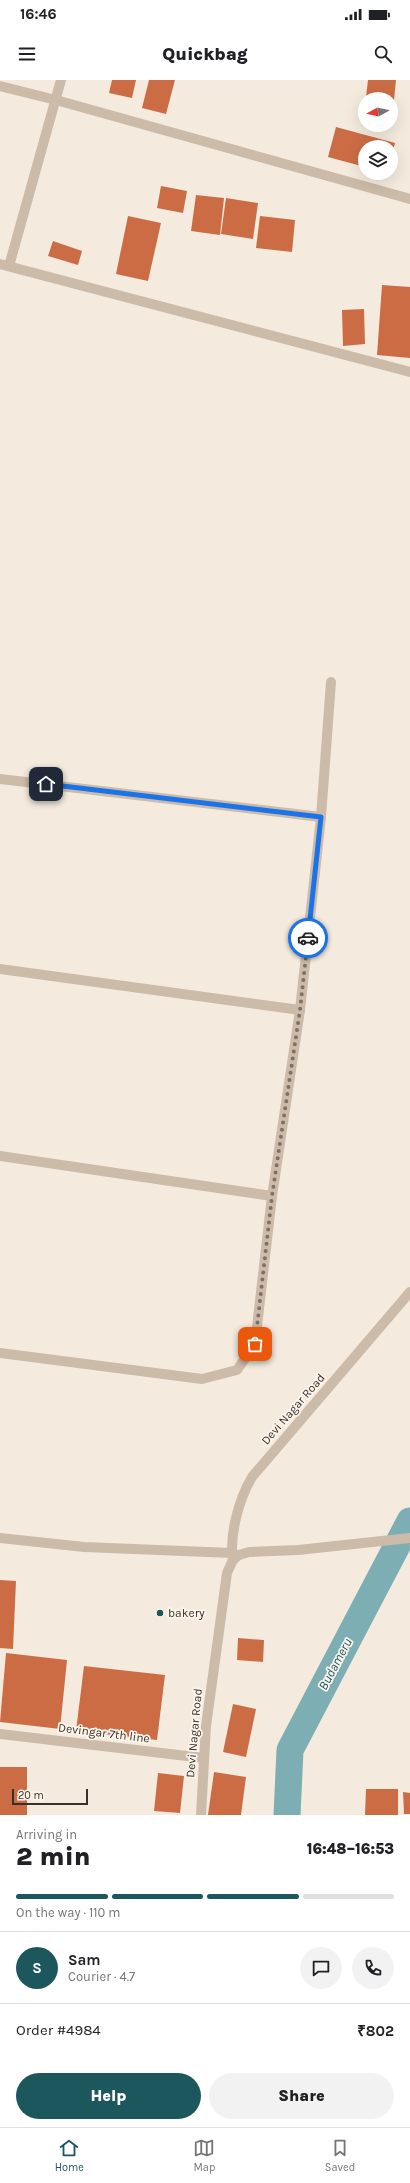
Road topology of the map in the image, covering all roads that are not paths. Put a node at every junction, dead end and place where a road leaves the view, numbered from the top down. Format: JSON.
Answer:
{"nodes":[{"id":1,"x":61,"y":80,"type":"edge"},
{"id":2,"x":0,"y":86,"type":"edge"},
{"id":3,"x":56,"y":100,"type":"junction"},
{"id":4,"x":410,"y":199,"type":"edge"},
{"id":5,"x":4,"y":265,"type":"edge"},
{"id":6,"x":410,"y":372,"type":"edge"},
{"id":7,"x":331,"y":682,"type":"dead end"},
{"id":8,"x":0,"y":779,"type":"edge"},
{"id":9,"x":321,"y":817,"type":"junction"},
{"id":10,"x":0,"y":969,"type":"edge"},
{"id":11,"x":300,"y":1010,"type":"junction"},
{"id":12,"x":0,"y":1156,"type":"edge"},
{"id":13,"x":272,"y":1196,"type":"junction"},
{"id":14,"x":410,"y":1292,"type":"edge"},
{"id":15,"x":0,"y":1353,"type":"edge"},
{"id":16,"x":0,"y":1538,"type":"edge"},
{"id":17,"x":410,"y":1538,"type":"edge"},
{"id":18,"x":235,"y":1556,"type":"junction"},
{"id":19,"x":0,"y":1734,"type":"edge"},
{"id":20,"x":204,"y":1758,"type":"junction"},
{"id":21,"x":201,"y":1815,"type":"edge"}],
"edges":[{"from":1,"to":3,"type":"street"},
{"from":2,"to":3,"type":"street"},
{"from":3,"to":4,"type":"street"},
{"from":3,"to":5,"type":"street"},
{"from":5,"to":6,"type":"street"},
{"from":7,"to":9,"type":"street"},
{"from":8,"to":9,"type":"street"},
{"from":9,"to":11,"type":"street"},
{"from":10,"to":11,"type":"street"},
{"from":11,"to":13,"type":"street"},
{"from":12,"to":13,"type":"street"},
{"from":13,"to":15,"type":"street"},
{"from":14,"to":18,"type":"street","name":"Devi Nagar Road"},
{"from":16,"to":18,"type":"street"},
{"from":17,"to":18,"type":"street"},
{"from":18,"to":20,"type":"street","name":"Devi Nagar Road"},
{"from":19,"to":20,"type":"street","name":"Devingar 7th line"},
{"from":20,"to":21,"type":"street","name":"Devi Nagar Road"}]}
